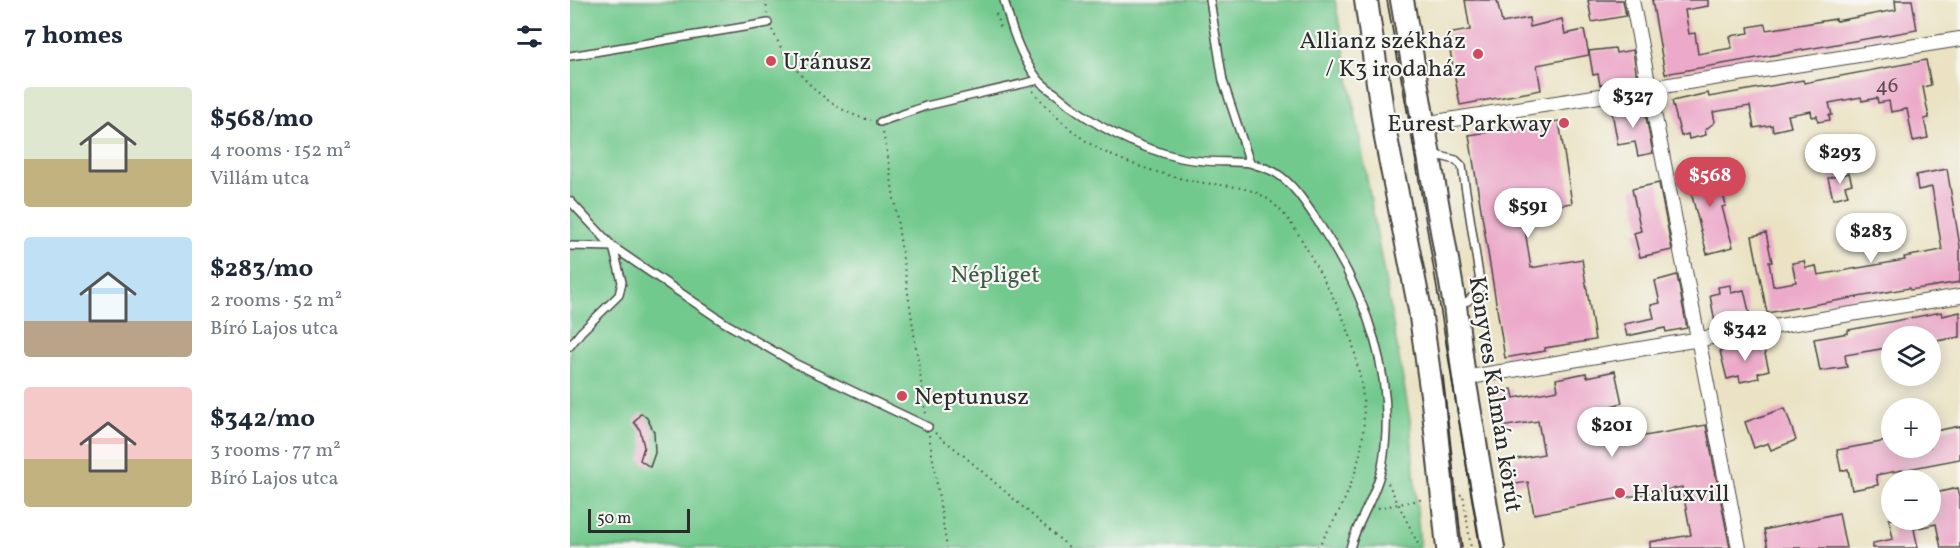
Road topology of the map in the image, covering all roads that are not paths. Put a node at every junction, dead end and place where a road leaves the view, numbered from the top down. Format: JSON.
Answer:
{"nodes":[{"id":1,"x":1004,"y":0,"type":"edge"},
{"id":2,"x":1210,"y":0,"type":"edge"},
{"id":3,"x":1366,"y":0,"type":"edge"},
{"id":4,"x":1402,"y":0,"type":"edge"},
{"id":5,"x":1632,"y":0,"type":"edge"},
{"id":6,"x":768,"y":23,"type":"road end"},
{"id":7,"x":1960,"y":39,"type":"edge"},
{"id":8,"x":570,"y":56,"type":"edge"},
{"id":9,"x":1039,"y":80,"type":"junction"},
{"id":10,"x":1650,"y":89,"type":"junction"},
{"id":11,"x":880,"y":122,"type":"road end"},
{"id":12,"x":1423,"y":124,"type":"junction"},
{"id":13,"x":1429,"y":153,"type":"junction"},
{"id":14,"x":1250,"y":163,"type":"junction"},
{"id":15,"x":570,"y":201,"type":"edge"},
{"id":16,"x":570,"y":246,"type":"edge"},
{"id":17,"x":613,"y":247,"type":"junction"},
{"id":18,"x":1960,"y":296,"type":"edge"},
{"id":19,"x":1455,"y":306,"type":"junction"},
{"id":20,"x":1698,"y":339,"type":"junction"},
{"id":21,"x":570,"y":346,"type":"edge"},
{"id":22,"x":1464,"y":378,"type":"junction"},
{"id":23,"x":928,"y":428,"type":"road end"},
{"id":24,"x":1354,"y":535,"type":"junction"},
{"id":25,"x":1346,"y":548,"type":"edge"},
{"id":26,"x":1350,"y":548,"type":"edge"},
{"id":27,"x":1448,"y":548,"type":"edge"},
{"id":28,"x":1493,"y":548,"type":"edge"},
{"id":29,"x":1739,"y":548,"type":"edge"}],
"edges":[{"from":1,"to":9,"type":"lane"},
{"from":2,"to":14,"type":"lane"},
{"from":3,"to":27,"type":"main road"},
{"from":4,"to":12,"type":"main road","name":"Könyves Kálmán körút"},
{"from":5,"to":10,"type":"street"},
{"from":6,"to":8,"type":"lane"},
{"from":7,"to":10,"type":"street"},
{"from":9,"to":11,"type":"lane"},
{"from":9,"to":14,"type":"lane"},
{"from":10,"to":12,"type":"street"},
{"from":10,"to":20,"type":"street"},
{"from":12,"to":13,"type":"main road","name":"Könyves Kálmán körút"},
{"from":13,"to":19,"type":"main road","name":"Könyves Kálmán körút"},
{"from":13,"to":19,"type":"lane"},
{"from":14,"to":24,"type":"lane"},
{"from":15,"to":17,"type":"lane"},
{"from":16,"to":17,"type":"lane"},
{"from":17,"to":21,"type":"lane"},
{"from":17,"to":23,"type":"lane"},
{"from":18,"to":20,"type":"street"},
{"from":19,"to":22,"type":"main road","name":"Könyves Kálmán körút"},
{"from":20,"to":22,"type":"street"},
{"from":20,"to":29,"type":"street"},
{"from":22,"to":28,"type":"main road","name":"Könyves Kálmán körút"},
{"from":24,"to":25,"type":"lane"},
{"from":24,"to":26,"type":"lane"}]}
